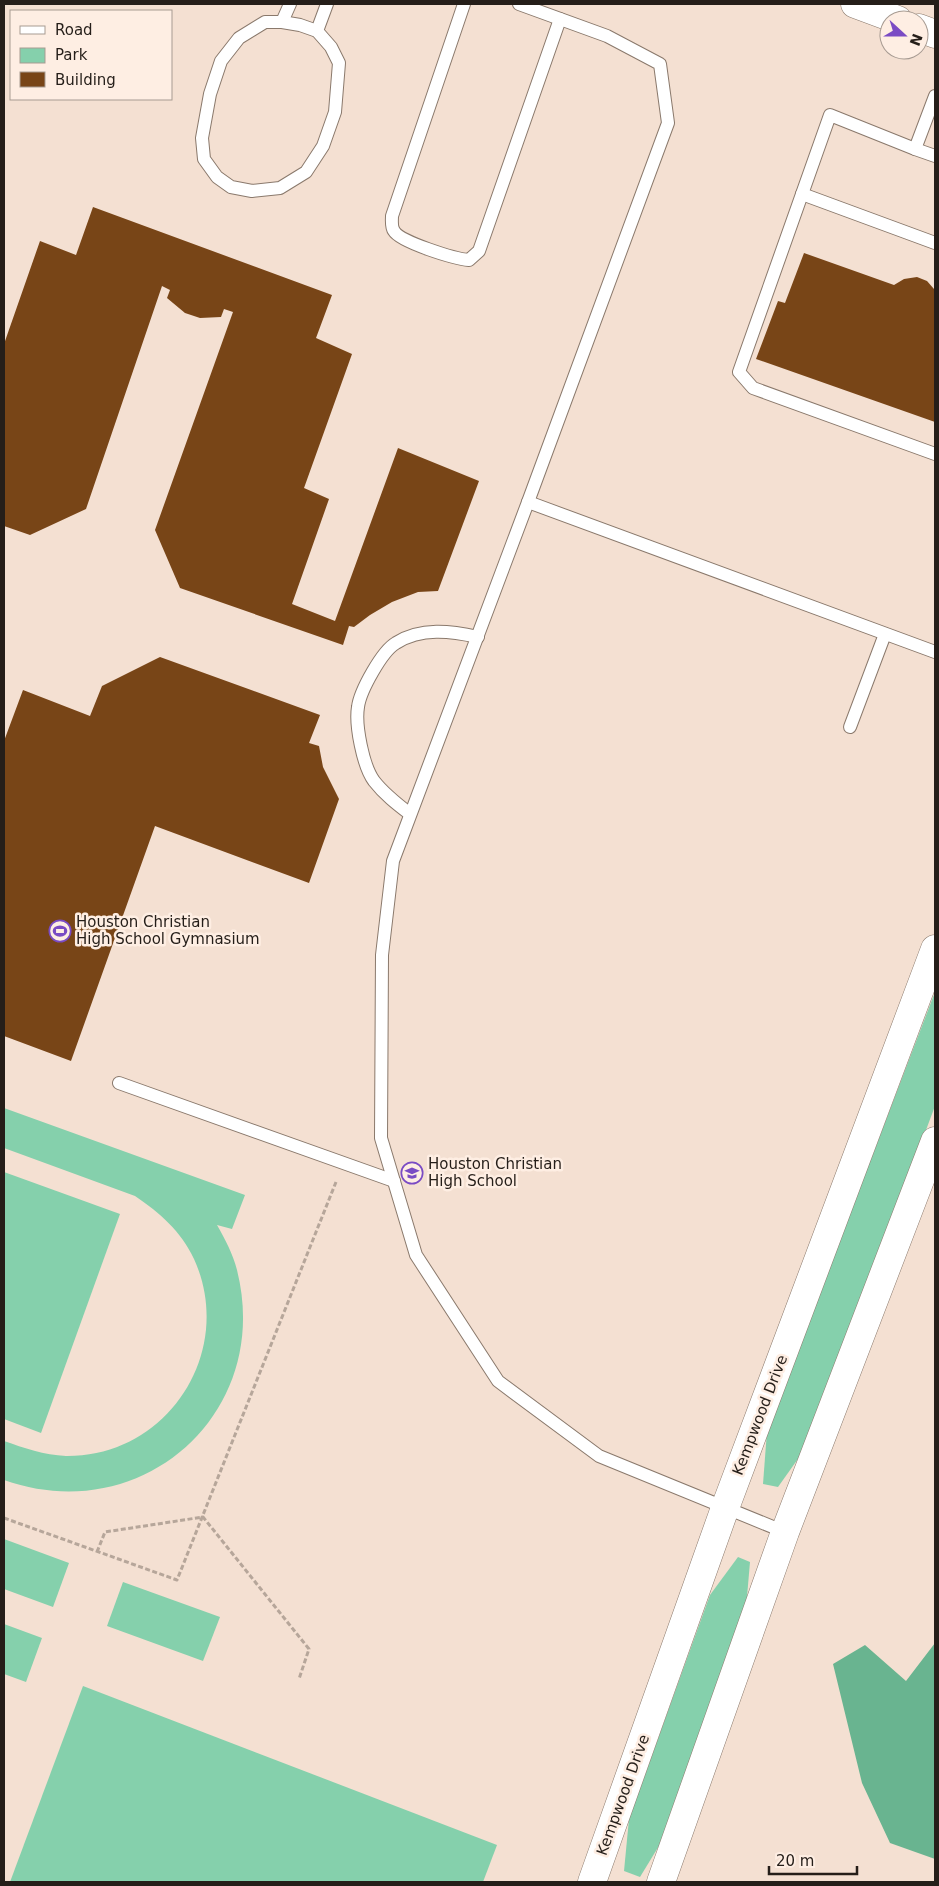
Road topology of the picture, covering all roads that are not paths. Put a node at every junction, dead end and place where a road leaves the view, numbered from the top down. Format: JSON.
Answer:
{"nodes":[{"id":1,"x":290,"y":4,"type":"edge"},
{"id":2,"x":327,"y":4,"type":"edge"},
{"id":3,"x":464,"y":4,"type":"edge"},
{"id":4,"x":519,"y":4,"type":"edge"},
{"id":5,"x":855,"y":4,"type":"edge"},
{"id":6,"x":879,"y":13,"type":"edge"},
{"id":7,"x":560,"y":19,"type":"junction"},
{"id":8,"x":282,"y":22,"type":"junction"},
{"id":9,"x":317,"y":31,"type":"junction"},
{"id":10,"x":935,"y":96,"type":"edge"},
{"id":11,"x":915,"y":149,"type":"junction"},
{"id":12,"x":935,"y":156,"type":"edge"},
{"id":13,"x":802,"y":194,"type":"junction"},
{"id":14,"x":935,"y":243,"type":"edge"},
{"id":15,"x":935,"y":454,"type":"edge"},
{"id":16,"x":528,"y":502,"type":"junction"},
{"id":17,"x":885,"y":634,"type":"junction"},
{"id":18,"x":478,"y":637,"type":"junction"},
{"id":19,"x":935,"y":652,"type":"edge"},
{"id":20,"x":850,"y":728,"type":"dead end"},
{"id":21,"x":410,"y":814,"type":"junction"},
{"id":22,"x":935,"y":949,"type":"edge"},
{"id":23,"x":120,"y":1083,"type":"dead end"},
{"id":24,"x":935,"y":1141,"type":"edge"},
{"id":25,"x":394,"y":1181,"type":"junction"},
{"id":26,"x":726,"y":1508,"type":"junction"},
{"id":27,"x":785,"y":1532,"type":"junction"},
{"id":28,"x":592,"y":1882,"type":"edge"},
{"id":29,"x":661,"y":1882,"type":"edge"}],
"edges":[{"from":1,"to":8,"type":"lane"},
{"from":2,"to":9,"type":"lane"},
{"from":3,"to":7,"type":"lane"},
{"from":4,"to":7,"type":"lane"},
{"from":5,"to":6,"type":"main road"},
{"from":7,"to":16,"type":"lane"},
{"from":8,"to":9,"type":"lane"},
{"from":8,"to":9,"type":"lane"},
{"from":10,"to":11,"type":"lane"},
{"from":11,"to":12,"type":"lane"},
{"from":11,"to":13,"type":"lane"},
{"from":13,"to":14,"type":"lane"},
{"from":13,"to":15,"type":"lane"},
{"from":16,"to":17,"type":"lane"},
{"from":16,"to":18,"type":"lane"},
{"from":17,"to":19,"type":"lane"},
{"from":17,"to":20,"type":"lane"},
{"from":18,"to":21,"type":"lane"},
{"from":18,"to":21,"type":"lane"},
{"from":21,"to":25,"type":"lane"},
{"from":22,"to":26,"type":"main road","name":"Kempwood Drive"},
{"from":23,"to":25,"type":"lane"},
{"from":24,"to":27,"type":"main road"},
{"from":25,"to":26,"type":"lane"},
{"from":26,"to":27,"type":"lane"},
{"from":26,"to":28,"type":"main road","name":"Kempwood Drive"},
{"from":27,"to":29,"type":"main road"}]}
